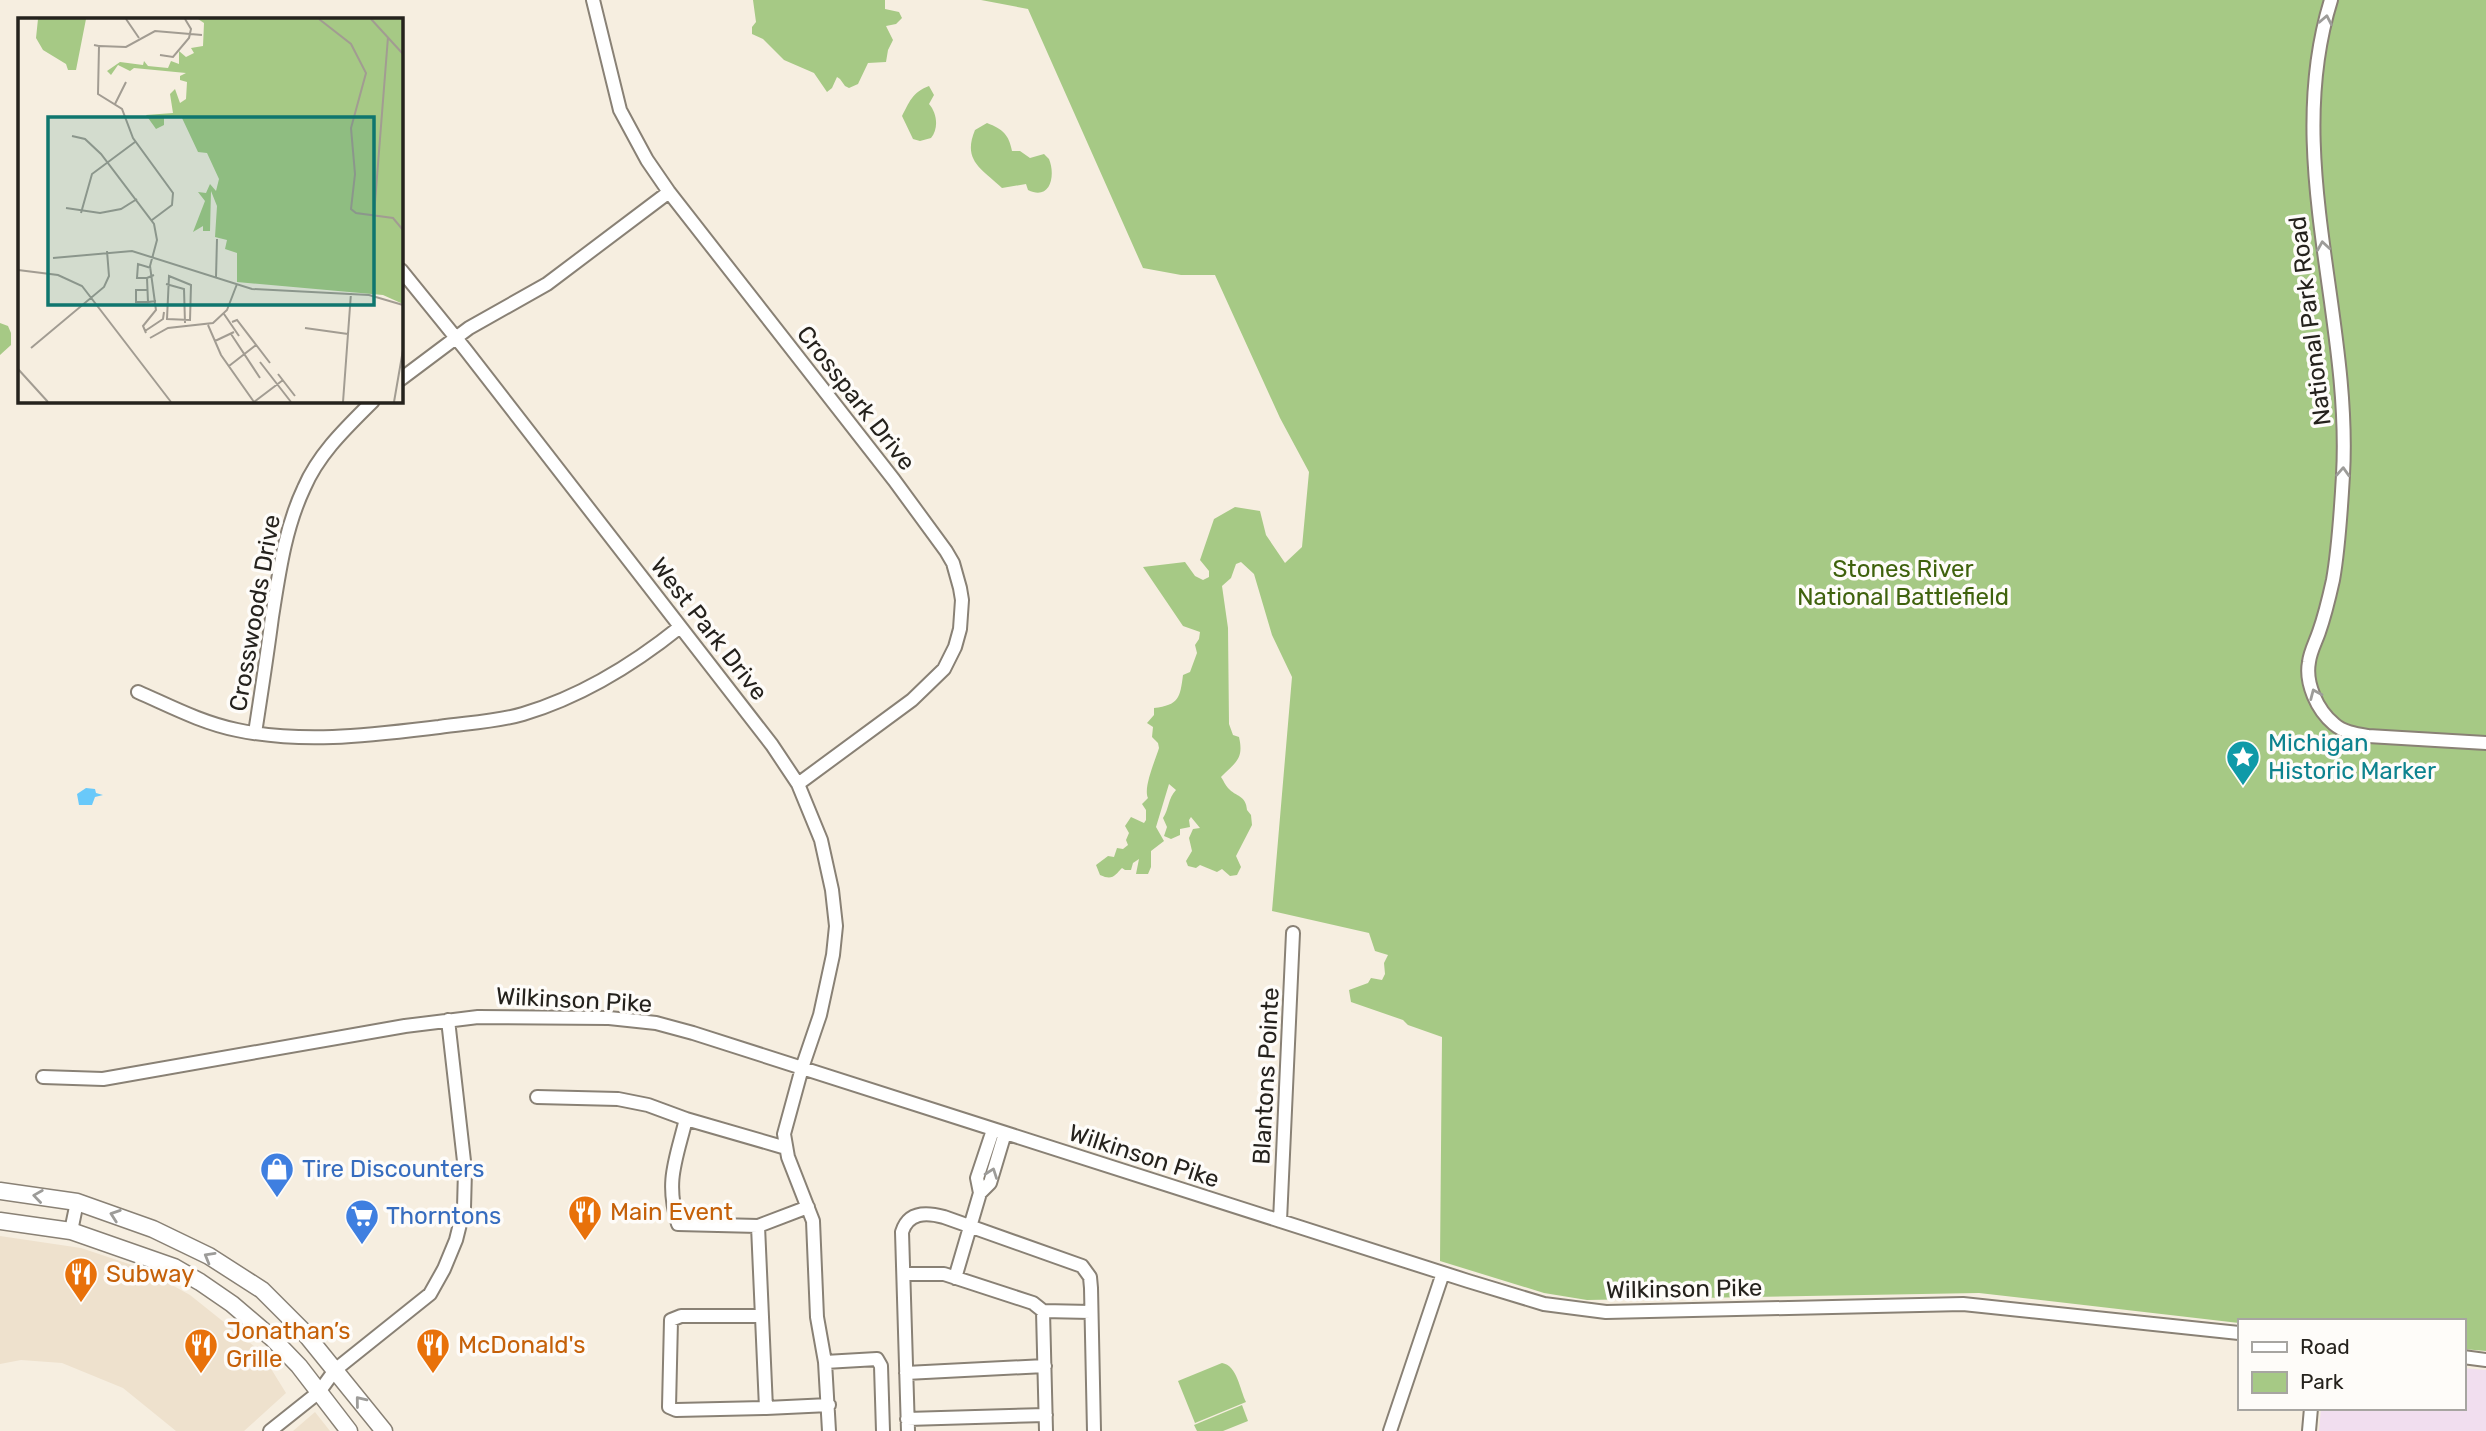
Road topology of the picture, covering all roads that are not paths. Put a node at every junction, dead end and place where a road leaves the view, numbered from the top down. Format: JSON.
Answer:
{"nodes":[{"id":1,"x":593,"y":0,"type":"edge"},
{"id":2,"x":2331,"y":0,"type":"edge"},
{"id":3,"x":668,"y":192,"type":"junction"},
{"id":4,"x":402,"y":271,"type":"edge"},
{"id":5,"x":456,"y":337,"type":"junction"},
{"id":6,"x":402,"y":378,"type":"edge"},
{"id":7,"x":372,"y":402,"type":"edge"},
{"id":8,"x":680,"y":627,"type":"junction"},
{"id":9,"x":138,"y":692,"type":"dead end"},
{"id":10,"x":255,"y":733,"type":"junction"},
{"id":11,"x":2486,"y":743,"type":"edge"},
{"id":12,"x":798,"y":784,"type":"junction"},
{"id":13,"x":1293,"y":933,"type":"dead end"},
{"id":14,"x":448,"y":1020,"type":"junction"},
{"id":15,"x":802,"y":1068,"type":"junction"},
{"id":16,"x":43,"y":1077,"type":"dead end"},
{"id":17,"x":537,"y":1097,"type":"dead end"},
{"id":18,"x":686,"y":1119,"type":"junction"},
{"id":19,"x":999,"y":1131,"type":"junction"},
{"id":20,"x":786,"y":1148,"type":"junction"},
{"id":21,"x":0,"y":1191,"type":"edge"},
{"id":22,"x":76,"y":1202,"type":"junction"},
{"id":23,"x":808,"y":1207,"type":"junction"},
{"id":24,"x":0,"y":1221,"type":"edge"},
{"id":25,"x":1280,"y":1221,"type":"junction"},
{"id":26,"x":758,"y":1226,"type":"junction"},
{"id":27,"x":970,"y":1227,"type":"junction"},
{"id":28,"x":71,"y":1231,"type":"junction"},
{"id":29,"x":1443,"y":1273,"type":"junction"},
{"id":30,"x":904,"y":1274,"type":"junction"},
{"id":31,"x":955,"y":1278,"type":"junction"},
{"id":32,"x":1043,"y":1311,"type":"junction"},
{"id":33,"x":1091,"y":1312,"type":"junction"},
{"id":34,"x":762,"y":1316,"type":"junction"},
{"id":35,"x":2238,"y":1333,"type":"edge"},
{"id":36,"x":2465,"y":1357,"type":"edge"},
{"id":37,"x":2486,"y":1360,"type":"edge"},
{"id":38,"x":825,"y":1362,"type":"junction"},
{"id":39,"x":1045,"y":1366,"type":"junction"},
{"id":40,"x":335,"y":1370,"type":"junction"},
{"id":41,"x":906,"y":1373,"type":"junction"},
{"id":42,"x":319,"y":1392,"type":"junction"},
{"id":43,"x":828,"y":1405,"type":"junction"},
{"id":44,"x":766,"y":1408,"type":"junction"},
{"id":45,"x":2311,"y":1410,"type":"edge"},
{"id":46,"x":1046,"y":1415,"type":"junction"},
{"id":47,"x":907,"y":1425,"type":"edge"},
{"id":48,"x":270,"y":1431,"type":"edge"},
{"id":49,"x":349,"y":1431,"type":"edge"},
{"id":50,"x":384,"y":1431,"type":"edge"},
{"id":51,"x":829,"y":1431,"type":"edge"},
{"id":52,"x":883,"y":1431,"type":"edge"},
{"id":53,"x":1046,"y":1431,"type":"edge"},
{"id":54,"x":1094,"y":1431,"type":"edge"},
{"id":55,"x":1390,"y":1431,"type":"edge"},
{"id":56,"x":2309,"y":1431,"type":"edge"}],
"edges":[{"from":1,"to":3,"type":"street","name":"Crosspark Drive"},
{"from":11,"to":2,"type":"street","name":"National Park Road","one_way":true},
{"from":3,"to":5,"type":"street"},
{"from":3,"to":12,"type":"street","name":"Crosspark Drive"},
{"from":4,"to":5,"type":"street","name":"West Park Drive"},
{"from":5,"to":6,"type":"street"},
{"from":5,"to":8,"type":"street","name":"West Park Drive"},
{"from":7,"to":10,"type":"street","name":"Crosswoods Drive"},
{"from":8,"to":10,"type":"street"},
{"from":8,"to":12,"type":"street","name":"West Park Drive"},
{"from":9,"to":10,"type":"street"},
{"from":12,"to":15,"type":"street","name":"West Park Drive"},
{"from":13,"to":25,"type":"street","name":"Blantons Pointe"},
{"from":14,"to":15,"type":"street","name":"Wilkinson Pike"},
{"from":14,"to":16,"type":"street","name":"Wilkinson Pike"},
{"from":14,"to":40,"type":"street"},
{"from":15,"to":19,"type":"street","name":"Wilkinson Pike"},
{"from":15,"to":20,"type":"street","name":"West Park Drive"},
{"from":17,"to":18,"type":"street"},
{"from":18,"to":20,"type":"street"},
{"from":18,"to":26,"type":"street"},
{"from":19,"to":25,"type":"street","name":"Wilkinson Pike"},
{"from":19,"to":27,"type":"street"},
{"from":20,"to":23,"type":"street"},
{"from":22,"to":21,"type":"main road","one_way":true},
{"from":22,"to":28,"type":"street"},
{"from":40,"to":22,"type":"main road","one_way":true},
{"from":23,"to":26,"type":"street"},
{"from":23,"to":38,"type":"street"},
{"from":24,"to":28,"type":"main road"},
{"from":25,"to":29,"type":"street","name":"Wilkinson Pike"},
{"from":26,"to":34,"type":"street"},
{"from":27,"to":30,"type":"street"},
{"from":27,"to":31,"type":"street"},
{"from":27,"to":33,"type":"street"},
{"from":28,"to":42,"type":"main road"},
{"from":29,"to":35,"type":"street","name":"Wilkinson Pike"},
{"from":29,"to":55,"type":"street"},
{"from":30,"to":31,"type":"street"},
{"from":30,"to":41,"type":"street"},
{"from":31,"to":32,"type":"street"},
{"from":32,"to":33,"type":"street"},
{"from":32,"to":39,"type":"street"},
{"from":33,"to":54,"type":"street"},
{"from":34,"to":44,"type":"street"},
{"from":34,"to":44,"type":"street"},
{"from":36,"to":37,"type":"street"},
{"from":38,"to":43,"type":"street"},
{"from":38,"to":52,"type":"street"},
{"from":39,"to":41,"type":"street"},
{"from":39,"to":46,"type":"street"},
{"from":40,"to":42,"type":"street"},
{"from":50,"to":40,"type":"main road","one_way":true},
{"from":41,"to":47,"type":"street"},
{"from":42,"to":48,"type":"street"},
{"from":42,"to":49,"type":"main road"},
{"from":43,"to":44,"type":"street"},
{"from":43,"to":51,"type":"street"},
{"from":45,"to":56,"type":"street"},
{"from":46,"to":47,"type":"street"},
{"from":46,"to":53,"type":"street"}]}
